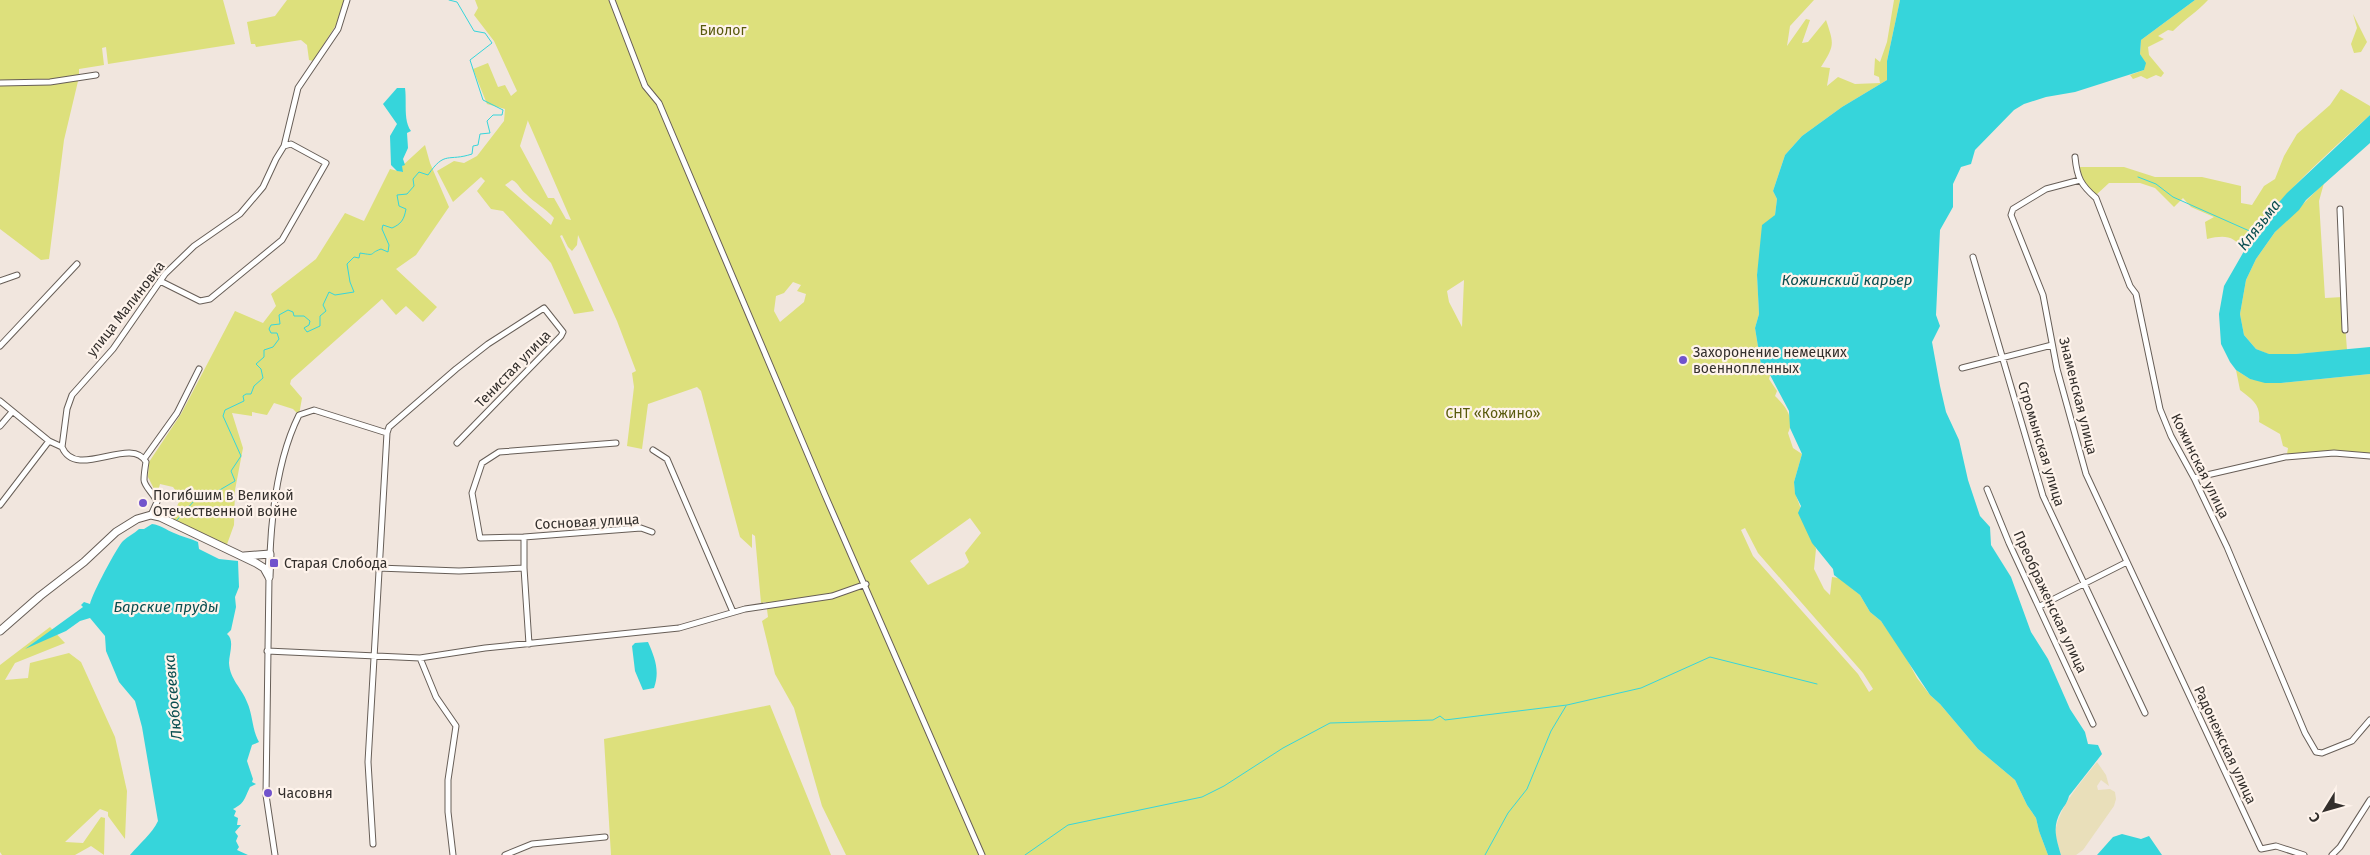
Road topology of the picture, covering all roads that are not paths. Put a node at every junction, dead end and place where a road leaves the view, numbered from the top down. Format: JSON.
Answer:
{"nodes":[{"id":1,"x":347,"y":0,"type":"edge"},
{"id":2,"x":612,"y":0,"type":"edge"},
{"id":3,"x":96,"y":75,"type":"dead end"},
{"id":4,"x":0,"y":83,"type":"edge"},
{"id":5,"x":284,"y":146,"type":"junction"},
{"id":6,"x":2075,"y":157,"type":"dead end"},
{"id":7,"x":2080,"y":180,"type":"junction"},
{"id":8,"x":2340,"y":208,"type":"dead end"},
{"id":9,"x":1974,"y":256,"type":"dead end"},
{"id":10,"x":77,"y":264,"type":"dead end"},
{"id":11,"x":17,"y":275,"type":"dead end"},
{"id":12,"x":0,"y":281,"type":"edge"},
{"id":13,"x":160,"y":282,"type":"junction"},
{"id":14,"x":2345,"y":330,"type":"dead end"},
{"id":15,"x":2052,"y":344,"type":"junction"},
{"id":16,"x":0,"y":346,"type":"edge"},
{"id":17,"x":2002,"y":357,"type":"junction"},
{"id":18,"x":1962,"y":368,"type":"dead end"},
{"id":19,"x":199,"y":369,"type":"dead end"},
{"id":20,"x":0,"y":401,"type":"edge"},
{"id":21,"x":12,"y":412,"type":"junction"},
{"id":22,"x":0,"y":426,"type":"edge"},
{"id":23,"x":387,"y":433,"type":"junction"},
{"id":24,"x":50,"y":441,"type":"junction"},
{"id":25,"x":616,"y":442,"type":"dead end"},
{"id":26,"x":457,"y":443,"type":"dead end"},
{"id":27,"x":62,"y":447,"type":"junction"},
{"id":28,"x":653,"y":450,"type":"dead end"},
{"id":29,"x":2370,"y":456,"type":"edge"},
{"id":30,"x":144,"y":459,"type":"junction"},
{"id":31,"x":2194,"y":478,"type":"junction"},
{"id":32,"x":1987,"y":489,"type":"dead end"},
{"id":33,"x":0,"y":505,"type":"edge"},
{"id":34,"x":152,"y":515,"type":"junction"},
{"id":35,"x":652,"y":532,"type":"dead end"},
{"id":36,"x":524,"y":538,"type":"junction"},
{"id":37,"x":270,"y":554,"type":"junction"},
{"id":38,"x":244,"y":556,"type":"junction"},
{"id":39,"x":2127,"y":562,"type":"junction"},
{"id":40,"x":267,"y":567,"type":"junction"},
{"id":41,"x":378,"y":568,"type":"junction"},
{"id":42,"x":524,"y":568,"type":"junction"},
{"id":43,"x":269,"y":578,"type":"joint"},
{"id":44,"x":2084,"y":583,"type":"junction"},
{"id":45,"x":866,"y":584,"type":"junction"},
{"id":46,"x":2040,"y":606,"type":"junction"},
{"id":47,"x":733,"y":612,"type":"junction"},
{"id":48,"x":0,"y":631,"type":"edge"},
{"id":49,"x":529,"y":644,"type":"junction"},
{"id":50,"x":2168,"y":650,"type":"joint"},
{"id":51,"x":267,"y":651,"type":"junction"},
{"id":52,"x":374,"y":656,"type":"junction"},
{"id":53,"x":420,"y":658,"type":"junction"},
{"id":54,"x":2144,"y":713,"type":"dead end"},
{"id":55,"x":2370,"y":720,"type":"edge"},
{"id":56,"x":2094,"y":724,"type":"dead end"},
{"id":57,"x":2370,"y":800,"type":"edge"},
{"id":58,"x":605,"y":837,"type":"dead end"},
{"id":59,"x":373,"y":844,"type":"dead end"},
{"id":60,"x":275,"y":855,"type":"edge"},
{"id":61,"x":453,"y":855,"type":"edge"},
{"id":62,"x":505,"y":855,"type":"edge"},
{"id":63,"x":982,"y":855,"type":"edge"},
{"id":64,"x":2304,"y":855,"type":"edge"},
{"id":65,"x":2332,"y":855,"type":"edge"}],
"edges":[{"from":1,"to":5,"type":"street","name":"улица Малиновка"},
{"from":2,"to":45,"type":"street"},
{"from":3,"to":4,"type":"street"},
{"from":5,"to":13,"type":"street","name":"улица Малиновка"},
{"from":5,"to":13,"type":"street"},
{"from":6,"to":7,"type":"street","name":"Кожинская улица"},
{"from":7,"to":15,"type":"street","name":"Знаменская улица"},
{"from":7,"to":31,"type":"street","name":"Кожинская улица"},
{"from":8,"to":14,"type":"street"},
{"from":9,"to":17,"type":"street","name":"Стромынская улица"},
{"from":10,"to":16,"type":"street"},
{"from":11,"to":12,"type":"street"},
{"from":13,"to":27,"type":"street","name":"улица Малиновка"},
{"from":15,"to":17,"type":"street"},
{"from":15,"to":39,"type":"street","name":"Знаменская улица"},
{"from":17,"to":18,"type":"street"},
{"from":17,"to":44,"type":"street","name":"Стромынская улица"},
{"from":19,"to":30,"type":"street"},
{"from":20,"to":21,"type":"street"},
{"from":21,"to":22,"type":"street"},
{"from":21,"to":24,"type":"street"},
{"from":23,"to":26,"type":"street","name":"Тенистая улица"},
{"from":23,"to":37,"type":"street"},
{"from":23,"to":41,"type":"street"},
{"from":24,"to":27,"type":"street"},
{"from":24,"to":33,"type":"street"},
{"from":25,"to":36,"type":"street","name":"Сосновая улица"},
{"from":27,"to":30,"type":"street"},
{"from":28,"to":47,"type":"street"},
{"from":29,"to":31,"type":"street"},
{"from":30,"to":34,"type":"street"},
{"from":31,"to":55,"type":"street","name":"Кожинская улица"},
{"from":32,"to":46,"type":"street","name":"Преображенская улица"},
{"from":34,"to":38,"type":"street"},
{"from":34,"to":48,"type":"street"},
{"from":35,"to":36,"type":"street","name":"Сосновая улица"},
{"from":36,"to":42,"type":"street"},
{"from":37,"to":38,"type":"street"},
{"from":37,"to":40,"type":"street"},
{"from":38,"to":40,"type":"street"},
{"from":39,"to":44,"type":"street"},
{"from":39,"to":50,"type":"street","name":"Знаменская улица"},
{"from":40,"to":43,"type":"street"},
{"from":41,"to":42,"type":"street"},
{"from":41,"to":52,"type":"street"},
{"from":42,"to":49,"type":"street"},
{"from":43,"to":51,"type":"street"},
{"from":44,"to":46,"type":"street"},
{"from":44,"to":54,"type":"street","name":"Стромынская улица"},
{"from":45,"to":47,"type":"street"},
{"from":45,"to":63,"type":"street"},
{"from":46,"to":56,"type":"street","name":"Преображенская улица"},
{"from":47,"to":49,"type":"street"},
{"from":49,"to":53,"type":"street"},
{"from":50,"to":64,"type":"street","name":"Радонежская улица"},
{"from":51,"to":52,"type":"street"},
{"from":51,"to":60,"type":"street"},
{"from":52,"to":53,"type":"street"},
{"from":52,"to":59,"type":"street"},
{"from":53,"to":61,"type":"street"},
{"from":57,"to":65,"type":"street"},
{"from":58,"to":62,"type":"street"}]}
